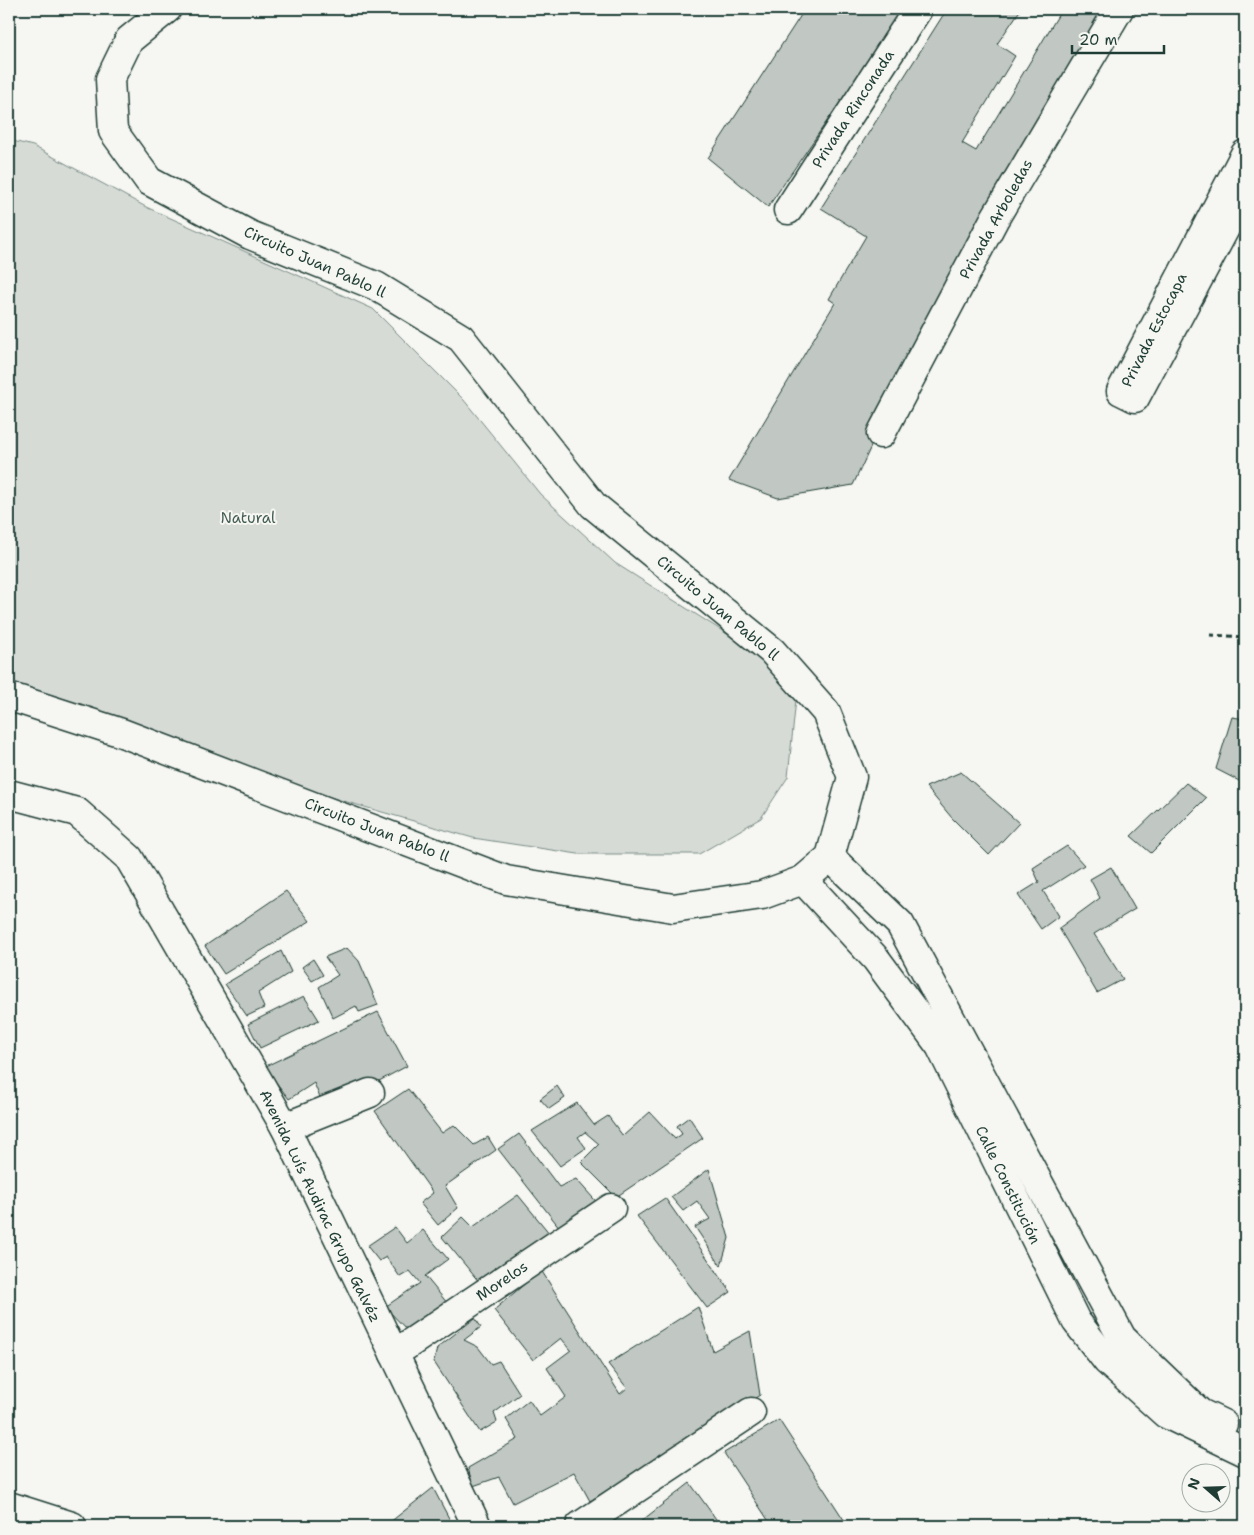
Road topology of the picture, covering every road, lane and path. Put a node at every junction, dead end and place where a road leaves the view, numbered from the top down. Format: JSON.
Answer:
{"nodes":[{"id":1,"x":167,"y":9,"type":"edge"},
{"id":2,"x":918,"y":9,"type":"edge"},
{"id":3,"x":1119,"y":9,"type":"edge"},
{"id":4,"x":1245,"y":154,"type":"edge"},
{"id":5,"x":1245,"y":191,"type":"edge"},
{"id":6,"x":788,"y":210,"type":"dead end"},
{"id":7,"x":881,"y":434,"type":"dead end"},
{"id":8,"x":1210,"y":635,"type":"dead end"},
{"id":9,"x":1245,"y":637,"type":"edge"},
{"id":10,"x":9,"y":700,"type":"edge"},
{"id":11,"x":9,"y":794,"type":"edge"},
{"id":12,"x":830,"y":857,"type":"junction"},
{"id":13,"x":803,"y":880,"type":"junction"},
{"id":14,"x":370,"y":1093,"type":"dead end"},
{"id":15,"x":285,"y":1127,"type":"junction"},
{"id":16,"x":611,"y":1208,"type":"dead end"},
{"id":17,"x":394,"y":1354,"type":"junction"},
{"id":18,"x":751,"y":1412,"type":"dead end"},
{"id":19,"x":1245,"y":1433,"type":"edge"},
{"id":20,"x":1245,"y":1452,"type":"edge"},
{"id":21,"x":9,"y":1506,"type":"edge"},
{"id":22,"x":72,"y":1526,"type":"edge"},
{"id":23,"x":477,"y":1526,"type":"edge"},
{"id":24,"x":580,"y":1526,"type":"edge"}],
"edges":[{"from":1,"to":12,"type":"street","name":"Circuito Juan Pablo ll"},
{"from":2,"to":6,"type":"street","name":"Privada Rinconada"},
{"from":3,"to":7,"type":"street","name":"Privada Arboledas"},
{"from":4,"to":5,"type":"street","name":"Privada Estocapa"},
{"from":8,"to":9,"type":"path"},
{"from":10,"to":13,"type":"street","name":"Circuito Juan Pablo ll"},
{"from":11,"to":15,"type":"street","name":"Avenida Luís Audirac Grupo Galvéz"},
{"from":12,"to":13,"type":"street","name":"Circuito Juan Pablo ll"},
{"from":12,"to":19,"type":"street","name":"Calle Constitución"},
{"from":13,"to":20,"type":"street","name":"Calle Constitución"},
{"from":14,"to":15,"type":"street"},
{"from":15,"to":17,"type":"street","name":"Avenida Luís Audirac Grupo Galvéz"},
{"from":16,"to":17,"type":"street","name":"Morelos"},
{"from":17,"to":23,"type":"street","name":"Avenida Luís Audirac Grupo Galvéz"},
{"from":18,"to":24,"type":"street"},
{"from":21,"to":22,"type":"street"}]}
